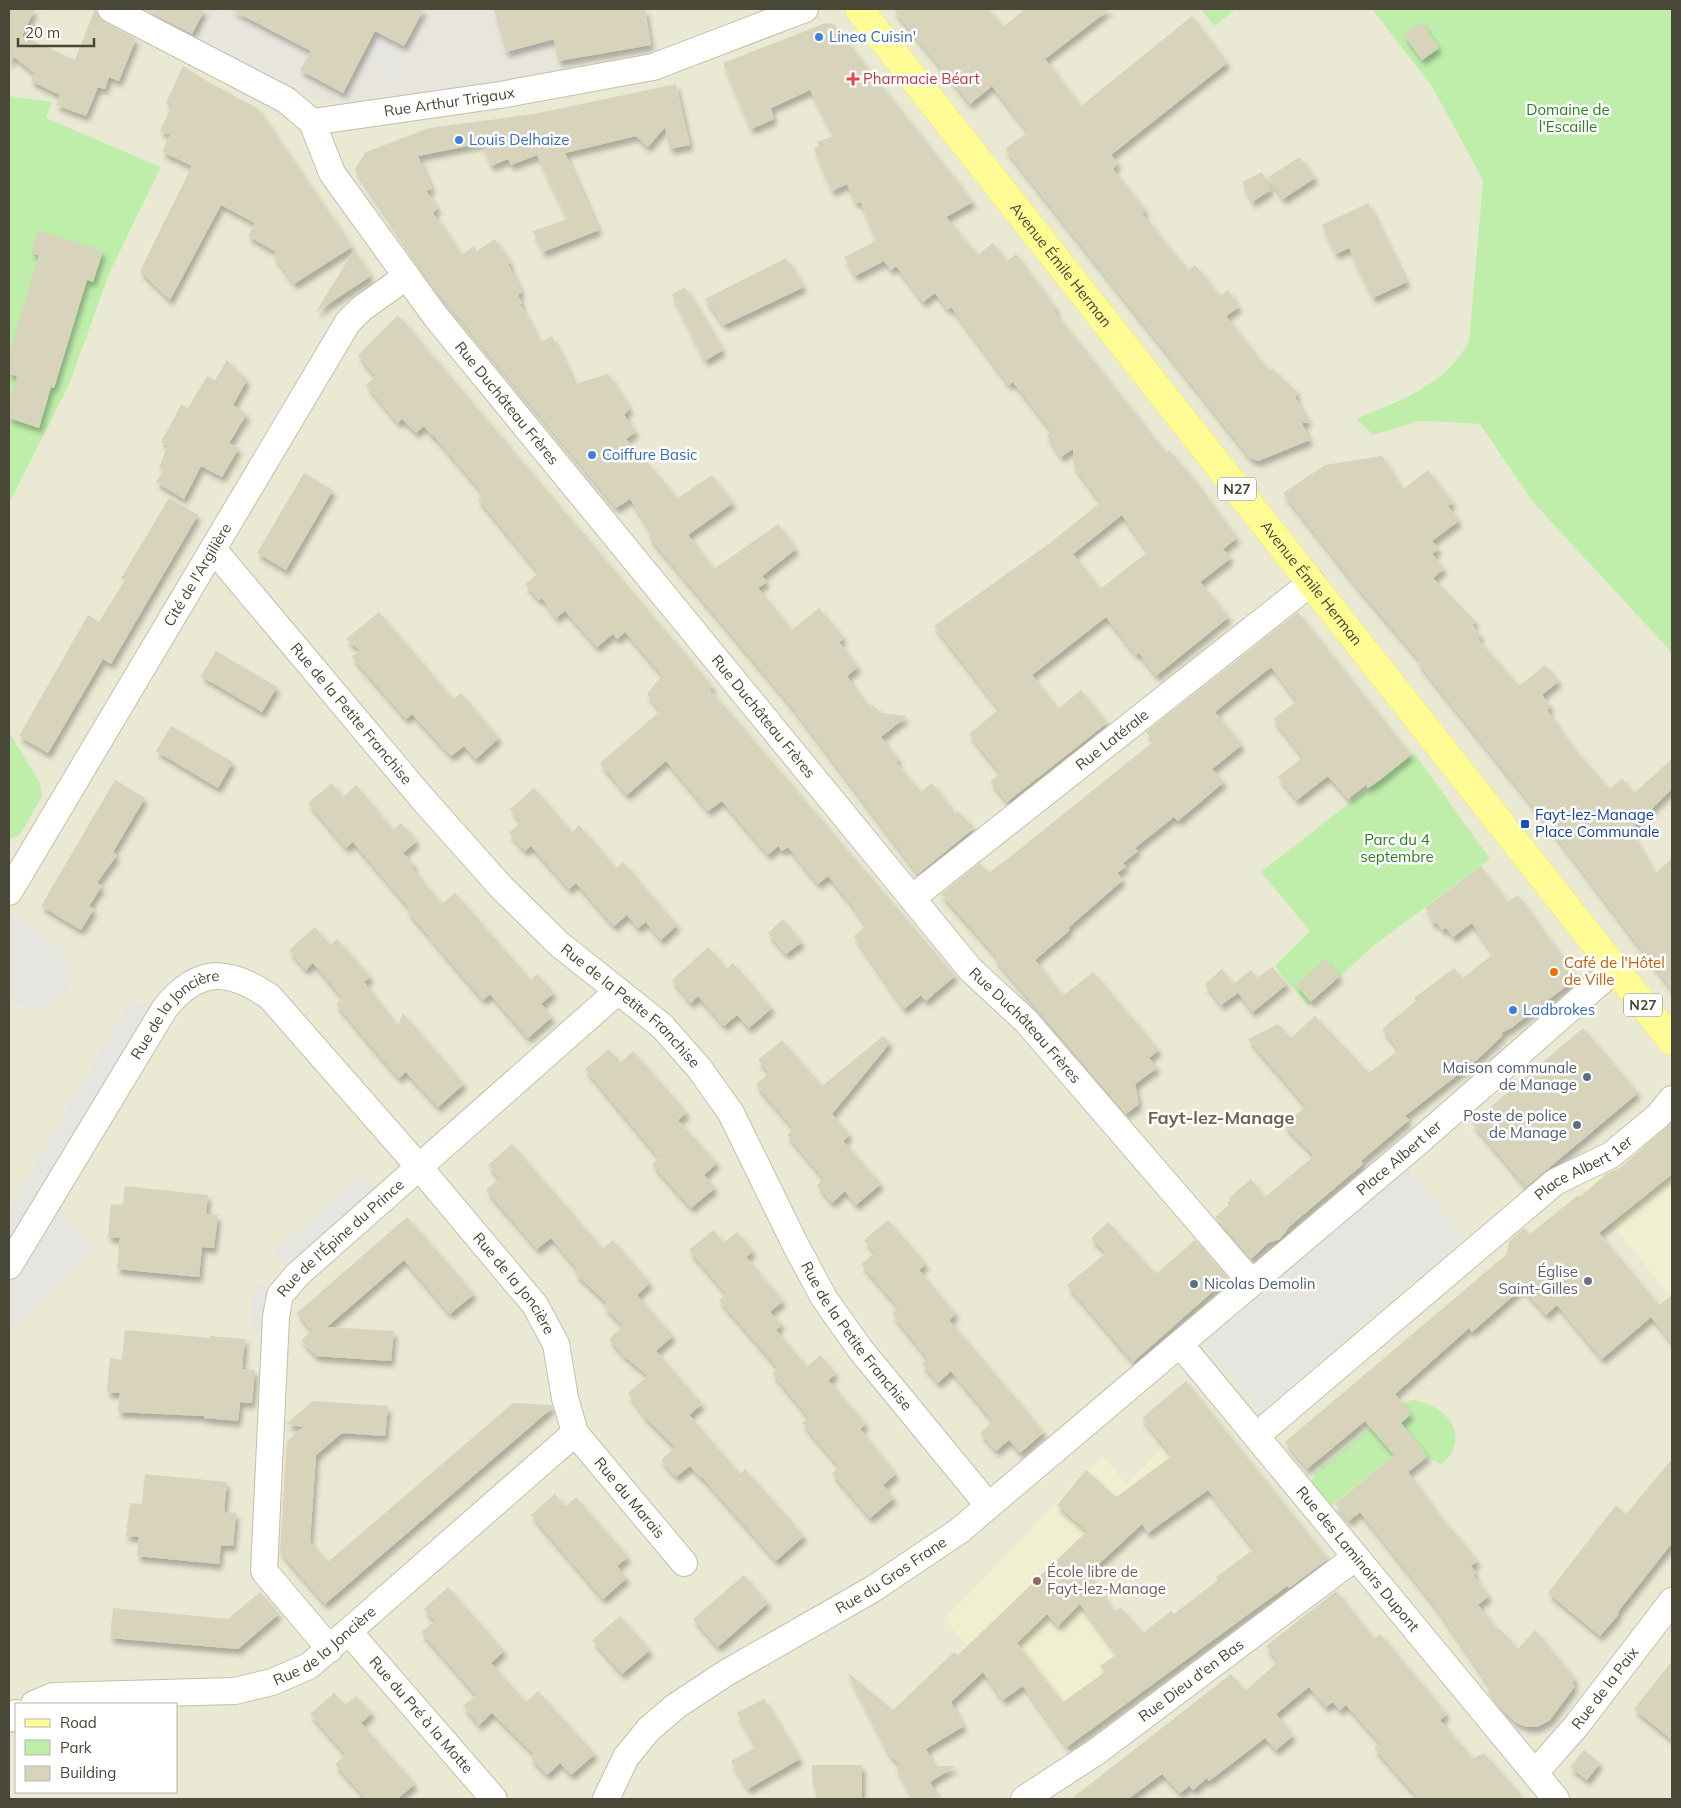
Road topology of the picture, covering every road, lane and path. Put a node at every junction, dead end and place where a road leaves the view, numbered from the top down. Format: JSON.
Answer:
{"nodes":[{"id":1,"x":111,"y":9,"type":"edge"},
{"id":2,"x":805,"y":9,"type":"edge"},
{"id":3,"x":858,"y":9,"type":"edge"},
{"id":4,"x":312,"y":122,"type":"junction"},
{"id":5,"x":407,"y":276,"type":"junction"},
{"id":6,"x":213,"y":549,"type":"junction"},
{"id":7,"x":1312,"y":582,"type":"junction"},
{"id":8,"x":9,"y":892,"type":"edge"},
{"id":9,"x":912,"y":898,"type":"junction"},
{"id":10,"x":1615,"y":969,"type":"junction"},
{"id":11,"x":618,"y":991,"type":"junction"},
{"id":12,"x":1672,"y":1041,"type":"edge"},
{"id":13,"x":1672,"y":1099,"type":"edge"},
{"id":14,"x":420,"y":1168,"type":"junction"},
{"id":15,"x":9,"y":1266,"type":"edge"},
{"id":16,"x":1251,"y":1282,"type":"junction"},
{"id":17,"x":1180,"y":1344,"type":"junction"},
{"id":18,"x":575,"y":1433,"type":"junction"},
{"id":19,"x":1256,"y":1436,"type":"junction"},
{"id":20,"x":988,"y":1505,"type":"junction"},
{"id":21,"x":1356,"y":1557,"type":"junction"},
{"id":22,"x":684,"y":1563,"type":"dead end"},
{"id":23,"x":1672,"y":1601,"type":"edge"},
{"id":24,"x":349,"y":1632,"type":"junction"},
{"id":25,"x":330,"y":1649,"type":"junction"},
{"id":26,"x":36,"y":1703,"type":"edge"},
{"id":27,"x":1546,"y":1791,"type":"edge"},
{"id":28,"x":494,"y":1799,"type":"edge"},
{"id":29,"x":606,"y":1799,"type":"edge"},
{"id":30,"x":1024,"y":1799,"type":"edge"}],
"edges":[{"from":1,"to":4,"type":"street"},
{"from":2,"to":4,"type":"street","name":"Rue Arthur Trigaux"},
{"from":3,"to":7,"type":"main road","name":"Avenue Émile Herman","number":"N27"},
{"from":4,"to":5,"type":"street","name":"Rue Duchâteau Frères"},
{"from":5,"to":6,"type":"street","name":"Cité de l'Argilière"},
{"from":5,"to":9,"type":"street","name":"Rue Duchâteau Frères"},
{"from":6,"to":8,"type":"street","name":"Cité de l'Argilière"},
{"from":6,"to":11,"type":"street","name":"Rue de la Petite Franchise"},
{"from":7,"to":9,"type":"street","name":"Rue Latérale"},
{"from":7,"to":10,"type":"main road","name":"Avenue Émile Herman","number":"N27"},
{"from":9,"to":16,"type":"street","name":"Rue Duchâteau Frères"},
{"from":10,"to":12,"type":"main road","name":"Avenue Émile Herman","number":"N27"},
{"from":10,"to":16,"type":"street","name":"Place Albert Ier"},
{"from":11,"to":14,"type":"street","name":"Rue de l'Épine du Prince"},
{"from":11,"to":20,"type":"street","name":"Rue de la Petite Franchise"},
{"from":13,"to":19,"type":"street","name":"Place Albert 1er"},
{"from":14,"to":15,"type":"street","name":"Rue de la Joncière"},
{"from":14,"to":18,"type":"street","name":"Rue de la Joncière"},
{"from":14,"to":25,"type":"street","name":"Rue de l'Épine du Prince"},
{"from":16,"to":17,"type":"street","name":"Place Albert Ier"},
{"from":17,"to":19,"type":"street","name":"Rue des Laminoirs Dupont"},
{"from":17,"to":20,"type":"street","name":"Rue du Gros Frane"},
{"from":18,"to":22,"type":"street","name":"Rue du Marais"},
{"from":18,"to":24,"type":"street","name":"Rue de la Joncière"},
{"from":19,"to":21,"type":"street","name":"Rue des Laminoirs Dupont"},
{"from":20,"to":29,"type":"street","name":"Rue du Gros Frane"},
{"from":21,"to":27,"type":"street","name":"Rue des Laminoirs Dupont"},
{"from":21,"to":30,"type":"street","name":"Rue Dieu d'en Bas"},
{"from":23,"to":27,"type":"street","name":"Rue de la Paix"},
{"from":24,"to":25,"type":"street","name":"Rue de la Joncière"},
{"from":24,"to":28,"type":"street","name":"Rue du Pré à la Motte"},
{"from":25,"to":26,"type":"street","name":"Rue de la Joncière"}]}
